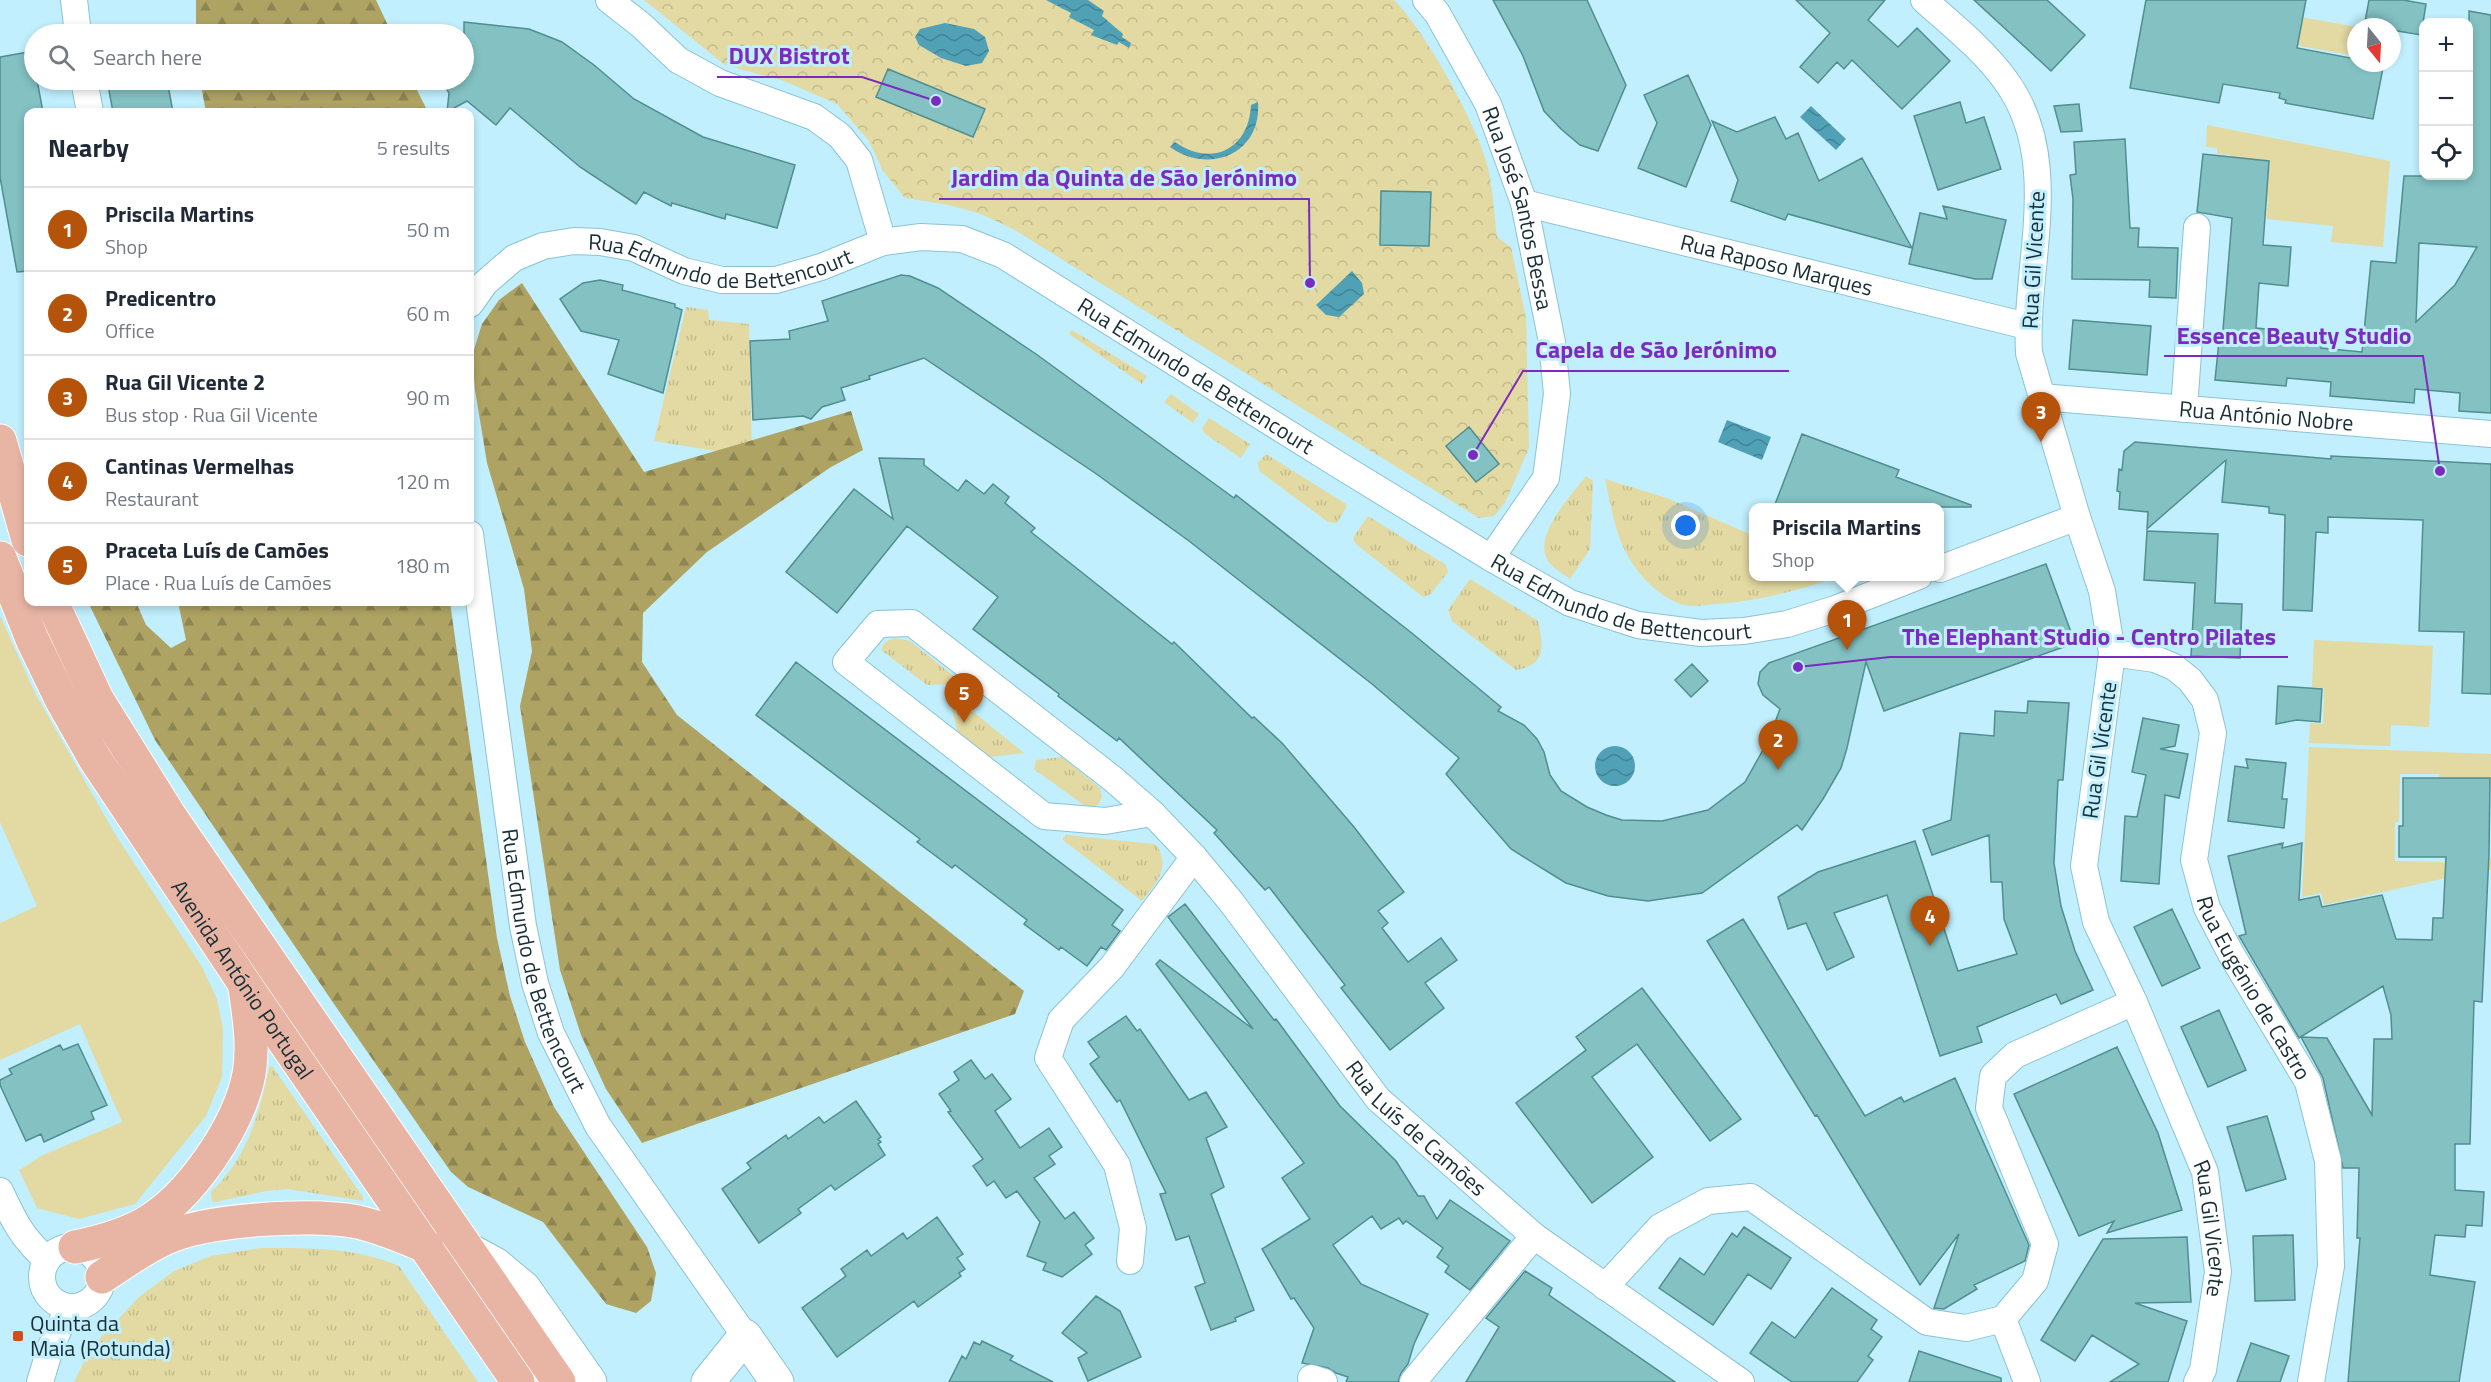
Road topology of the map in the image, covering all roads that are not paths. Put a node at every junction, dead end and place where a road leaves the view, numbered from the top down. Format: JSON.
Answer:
{"nodes":[{"id":1,"x":74,"y":0,"type":"edge"},
{"id":2,"x":609,"y":0,"type":"edge"},
{"id":3,"x":1426,"y":0,"type":"edge"},
{"id":4,"x":1924,"y":0,"type":"edge"},
{"id":5,"x":77,"y":24,"type":"edge"},
{"id":6,"x":86,"y":90,"type":"edge"},
{"id":7,"x":89,"y":108,"type":"edge"},
{"id":8,"x":1524,"y":203,"type":"junction"},
{"id":9,"x":2197,"y":227,"type":"dead end"},
{"id":10,"x":883,"y":242,"type":"junction"},
{"id":11,"x":474,"y":298,"type":"edge"},
{"id":12,"x":2027,"y":326,"type":"junction"},
{"id":13,"x":2041,"y":397,"type":"junction"},
{"id":14,"x":2184,"y":409,"type":"junction"},
{"id":15,"x":2491,"y":434,"type":"edge"},
{"id":16,"x":0,"y":441,"type":"edge"},
{"id":17,"x":2077,"y":517,"type":"junction"},
{"id":18,"x":24,"y":526,"type":"edge"},
{"id":19,"x":0,"y":558,"type":"edge"},
{"id":20,"x":1491,"y":558,"type":"junction"},
{"id":21,"x":474,"y":564,"type":"edge"},
{"id":22,"x":1944,"y":567,"type":"edge"},
{"id":23,"x":1906,"y":581,"type":"edge"},
{"id":24,"x":54,"y":606,"type":"edge"},
{"id":25,"x":2112,"y":653,"type":"junction"},
{"id":26,"x":1152,"y":813,"type":"junction"},
{"id":27,"x":1194,"y":857,"type":"junction"},
{"id":28,"x":244,"y":983,"type":"junction"},
{"id":29,"x":2134,"y":1002,"type":"junction"},
{"id":30,"x":0,"y":1191,"type":"edge"},
{"id":31,"x":1534,"y":1236,"type":"junction"},
{"id":32,"x":427,"y":1247,"type":"junction"},
{"id":33,"x":469,"y":1250,"type":"junction"},
{"id":34,"x":61,"y":1254,"type":"junction"},
{"id":35,"x":1130,"y":1261,"type":"dead end"},
{"id":36,"x":102,"y":1277,"type":"junction"},
{"id":37,"x":1605,"y":1287,"type":"junction"},
{"id":38,"x":68,"y":1308,"type":"junction"},
{"id":39,"x":2003,"y":1319,"type":"junction"},
{"id":40,"x":745,"y":1336,"type":"junction"},
{"id":41,"x":40,"y":1382,"type":"edge"},
{"id":42,"x":518,"y":1382,"type":"edge"},
{"id":43,"x":559,"y":1382,"type":"edge"},
{"id":44,"x":590,"y":1382,"type":"edge"},
{"id":45,"x":708,"y":1382,"type":"edge"},
{"id":46,"x":777,"y":1382,"type":"edge"},
{"id":47,"x":1413,"y":1382,"type":"edge"},
{"id":48,"x":1741,"y":1382,"type":"edge"},
{"id":49,"x":2027,"y":1382,"type":"edge"},
{"id":50,"x":2197,"y":1382,"type":"edge"},
{"id":51,"x":2311,"y":1382,"type":"edge"}],
"edges":[{"from":1,"to":5,"type":"street"},
{"from":2,"to":10,"type":"street"},
{"from":3,"to":8,"type":"street","name":"Rua José Santos Bessa"},
{"from":4,"to":12,"type":"street","name":"Rua Gil Vicente"},
{"from":6,"to":7,"type":"street"},
{"from":8,"to":12,"type":"street","name":"Rua Raposo Marques"},
{"from":8,"to":20,"type":"street","name":"Rua José Santos Bessa"},
{"from":9,"to":14,"type":"street"},
{"from":10,"to":11,"type":"street","name":"Rua Edmundo de Bettencourt"},
{"from":10,"to":20,"type":"street","name":"Rua Edmundo de Bettencourt"},
{"from":12,"to":13,"type":"street","name":"Rua Gil Vicente"},
{"from":13,"to":14,"type":"street","name":"Rua António Nobre"},
{"from":13,"to":17,"type":"street","name":"Rua Gil Vicente"},
{"from":14,"to":15,"type":"street","name":"Rua António Nobre"},
{"from":16,"to":18,"type":"main road"},
{"from":17,"to":22,"type":"street"},
{"from":17,"to":25,"type":"street","name":"Rua Gil Vicente"},
{"from":19,"to":28,"type":"main road","name":"Avenida António Portugal"},
{"from":20,"to":23,"type":"street","name":"Rua Edmundo de Bettencourt"},
{"from":21,"to":40,"type":"street","name":"Rua Edmundo de Bettencourt"},
{"from":24,"to":33,"type":"main road","name":"Avenida António Portugal"},
{"from":25,"to":29,"type":"street","name":"Rua Gil Vicente"},
{"from":25,"to":51,"type":"street","name":"Rua Eugénio de Castro"},
{"from":26,"to":26,"type":"street","name":"Rua Luís de Camões"},
{"from":26,"to":27,"type":"street","name":"Rua Luís de Camões"},
{"from":27,"to":31,"type":"street","name":"Rua Luís de Camões"},
{"from":27,"to":35,"type":"street"},
{"from":28,"to":32,"type":"main road","name":"Avenida António Portugal"},
{"from":28,"to":34,"type":"main road"},
{"from":29,"to":39,"type":"street"},
{"from":29,"to":50,"type":"street","name":"Rua Gil Vicente"},
{"from":30,"to":34,"type":"street"},
{"from":31,"to":37,"type":"street","name":"Rua Luís de Camões"},
{"from":31,"to":47,"type":"street"},
{"from":32,"to":36,"type":"main road"},
{"from":32,"to":42,"type":"main road","name":"Avenida António Portugal"},
{"from":33,"to":43,"type":"main road","name":"Avenida António Portugal"},
{"from":33,"to":44,"type":"street"},
{"from":34,"to":36,"type":"street"},
{"from":34,"to":38,"type":"street"},
{"from":36,"to":38,"type":"street"},
{"from":37,"to":39,"type":"street"},
{"from":37,"to":48,"type":"street","name":"Rua Luís de Camões"},
{"from":38,"to":41,"type":"street"},
{"from":39,"to":49,"type":"street"},
{"from":40,"to":45,"type":"street"},
{"from":40,"to":46,"type":"street"}]}
